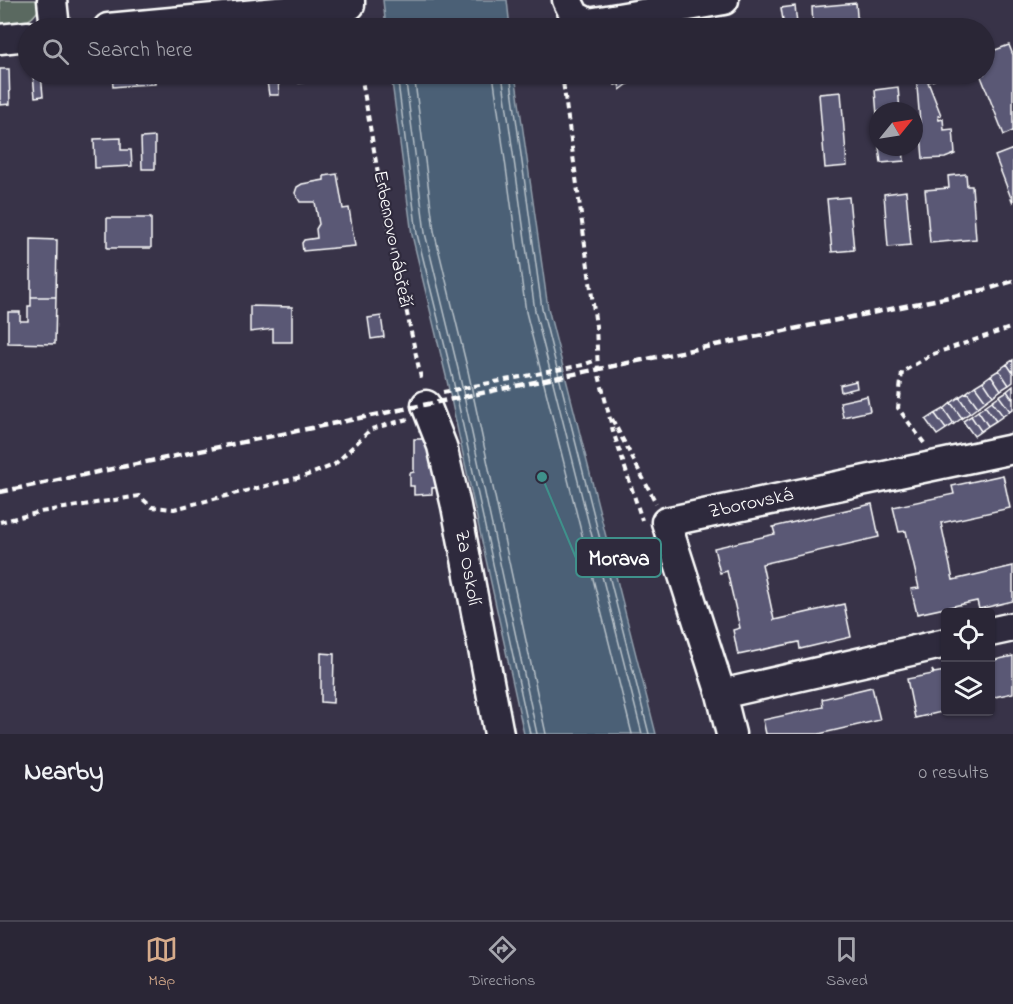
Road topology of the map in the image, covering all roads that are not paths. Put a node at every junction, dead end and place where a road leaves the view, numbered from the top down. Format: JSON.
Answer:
{"nodes":[{"id":1,"x":52,"y":0,"type":"edge"},
{"id":2,"x":724,"y":0,"type":"edge"},
{"id":3,"x":350,"y":3,"type":"edge"},
{"id":4,"x":571,"y":8,"type":"edge"},
{"id":5,"x":54,"y":18,"type":"edge"},
{"id":6,"x":205,"y":18,"type":"edge"},
{"id":7,"x":582,"y":18,"type":"edge"},
{"id":8,"x":618,"y":18,"type":"edge"},
{"id":9,"x":18,"y":37,"type":"edge"},
{"id":10,"x":0,"y":39,"type":"edge"},
{"id":11,"x":434,"y":403,"type":"road end"},
{"id":12,"x":1013,"y":450,"type":"edge"},
{"id":13,"x":1013,"y":627,"type":"edge"},
{"id":14,"x":995,"y":631,"type":"edge"},
{"id":15,"x":941,"y":643,"type":"edge"},
{"id":16,"x":721,"y":694,"type":"junction"},
{"id":17,"x":499,"y":734,"type":"edge"},
{"id":18,"x":731,"y":734,"type":"edge"}],
"edges":[{"from":1,"to":5,"type":"street"},
{"from":2,"to":8,"type":"street"},
{"from":3,"to":6,"type":"street"},
{"from":4,"to":7,"type":"street"},
{"from":9,"to":10,"type":"street"},
{"from":11,"to":17,"type":"street","name":"Za Oskolí"},
{"from":12,"to":16,"type":"street","name":"Zborovská"},
{"from":13,"to":14,"type":"street"},
{"from":15,"to":16,"type":"street"},
{"from":16,"to":18,"type":"street"}]}
